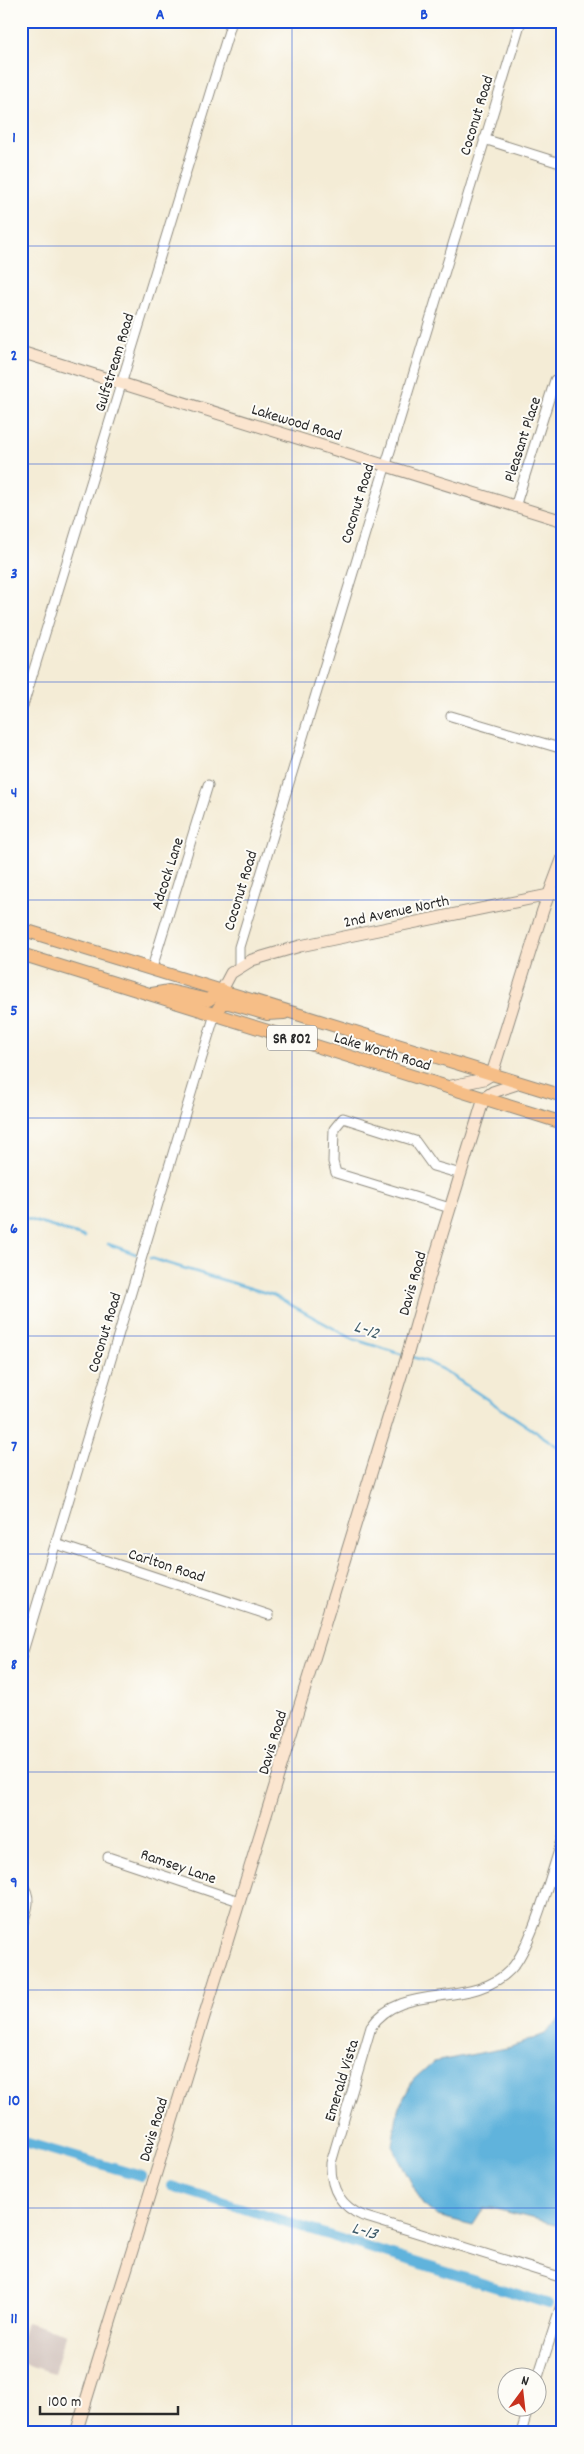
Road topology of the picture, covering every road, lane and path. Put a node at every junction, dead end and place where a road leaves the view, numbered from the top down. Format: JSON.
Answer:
{"nodes":[{"id":1,"x":232,"y":21,"type":"edge"},
{"id":2,"x":521,"y":21,"type":"edge"},
{"id":3,"x":484,"y":139,"type":"junction"},
{"id":4,"x":563,"y":164,"type":"edge"},
{"id":5,"x":21,"y":352,"type":"edge"},
{"id":6,"x":555,"y":380,"type":"dead end"},
{"id":7,"x":122,"y":384,"type":"junction"},
{"id":8,"x":384,"y":466,"type":"junction"},
{"id":9,"x":515,"y":507,"type":"junction"},
{"id":10,"x":563,"y":521,"type":"edge"},
{"id":11,"x":21,"y":712,"type":"edge"},
{"id":12,"x":451,"y":716,"type":"dead end"},
{"id":13,"x":563,"y":749,"type":"edge"},
{"id":14,"x":208,"y":786,"type":"dead end"},
{"id":15,"x":563,"y":857,"type":"edge"},
{"id":16,"x":563,"y":892,"type":"edge"},
{"id":17,"x":551,"y":895,"type":"junction"},
{"id":18,"x":25,"y":933,"type":"edge"},
{"id":19,"x":21,"y":954,"type":"edge"},
{"id":20,"x":239,"y":966,"type":"junction"},
{"id":21,"x":152,"y":968,"type":"junction"},
{"id":22,"x":222,"y":990,"type":"junction"},
{"id":23,"x":149,"y":994,"type":"junction"},
{"id":24,"x":294,"y":1013,"type":"junction"},
{"id":25,"x":215,"y":1014,"type":"junction"},
{"id":26,"x":492,"y":1074,"type":"junction"},
{"id":27,"x":520,"y":1083,"type":"junction"},
{"id":28,"x":447,"y":1087,"type":"junction"},
{"id":29,"x":563,"y":1096,"type":"edge"},
{"id":30,"x":484,"y":1098,"type":"junction"},
{"id":31,"x":563,"y":1123,"type":"edge"},
{"id":32,"x":461,"y":1174,"type":"junction"},
{"id":33,"x":450,"y":1208,"type":"junction"},
{"id":34,"x":56,"y":1544,"type":"junction"},
{"id":35,"x":268,"y":1615,"type":"dead end"},
{"id":36,"x":21,"y":1658,"type":"edge"},
{"id":37,"x":563,"y":1838,"type":"edge"},
{"id":38,"x":108,"y":1857,"type":"dead end"},
{"id":39,"x":23,"y":1886,"type":"edge"},
{"id":40,"x":239,"y":1901,"type":"junction"},
{"id":41,"x":21,"y":1928,"type":"edge"},
{"id":42,"x":563,"y":2278,"type":"edge"},
{"id":43,"x":563,"y":2299,"type":"edge"},
{"id":44,"x":541,"y":2366,"type":"edge"},
{"id":45,"x":526,"y":2416,"type":"edge"},
{"id":46,"x":76,"y":2433,"type":"edge"},
{"id":47,"x":521,"y":2433,"type":"edge"}],
"edges":[{"from":1,"to":7,"type":"street","name":"Gulfstream Road"},
{"from":2,"to":3,"type":"street","name":"Coconut Road"},
{"from":3,"to":4,"type":"street"},
{"from":3,"to":8,"type":"street","name":"Coconut Road"},
{"from":5,"to":7,"type":"street","name":"Lakewood Road"},
{"from":6,"to":9,"type":"street","name":"Pleasant Place"},
{"from":7,"to":8,"type":"street","name":"Lakewood Road"},
{"from":7,"to":11,"type":"street","name":"Gulfstream Road"},
{"from":8,"to":9,"type":"street","name":"Lakewood Road"},
{"from":8,"to":20,"type":"street","name":"Coconut Road"},
{"from":9,"to":10,"type":"street","name":"Lakewood Road"},
{"from":12,"to":13,"type":"street"},
{"from":14,"to":21,"type":"street","name":"Adcock Lane"},
{"from":15,"to":17,"type":"street"},
{"from":16,"to":17,"type":"street","name":"2nd Avenue North"},
{"from":17,"to":20,"type":"street","name":"2nd Avenue North"},
{"from":17,"to":26,"type":"street"},
{"from":18,"to":21,"type":"main road","name":"Lake Worth Road","number":"SR 802"},
{"from":19,"to":23,"type":"main road","name":"Lake Worth Road","number":"SR 802"},
{"from":20,"to":22,"type":"street"},
{"from":21,"to":22,"type":"main road","name":"Lake Worth Road","number":"SR 802"},
{"from":22,"to":23,"type":"main road"},
{"from":22,"to":24,"type":"main road","name":"Lake Worth Road","number":"SR 802"},
{"from":23,"to":25,"type":"main road","name":"Lake Worth Road","number":"SR 802"},
{"from":24,"to":25,"type":"main road"},
{"from":24,"to":26,"type":"main road","name":"Lake Worth Road","number":"SR 802"},
{"from":25,"to":28,"type":"main road","name":"Lake Worth Road","number":"SR 802"},
{"from":25,"to":34,"type":"street","name":"Coconut Road"},
{"from":26,"to":27,"type":"main road","name":"Lake Worth Road","number":"SR 802"},
{"from":26,"to":28,"type":"street"},
{"from":27,"to":29,"type":"main road","name":"Lake Worth Road","number":"SR 802"},
{"from":27,"to":30,"type":"street"},
{"from":28,"to":30,"type":"main road","name":"Lake Worth Road","number":"SR 802"},
{"from":30,"to":31,"type":"main road","name":"Lake Worth Road","number":"SR 802"},
{"from":30,"to":32,"type":"street","name":"Davis Road"},
{"from":32,"to":33,"type":"street","name":"Davis Road"},
{"from":32,"to":33,"type":"street"},
{"from":33,"to":40,"type":"street","name":"Davis Road"},
{"from":34,"to":35,"type":"street","name":"Carlton Road"},
{"from":34,"to":36,"type":"street","name":"Coconut Road"},
{"from":37,"to":42,"type":"street","name":"Emerald Vista"},
{"from":38,"to":40,"type":"street","name":"Ramsey Lane"},
{"from":39,"to":41,"type":"street"},
{"from":40,"to":46,"type":"street","name":"Davis Road"},
{"from":43,"to":44,"type":"street"},
{"from":45,"to":47,"type":"street"}]}
